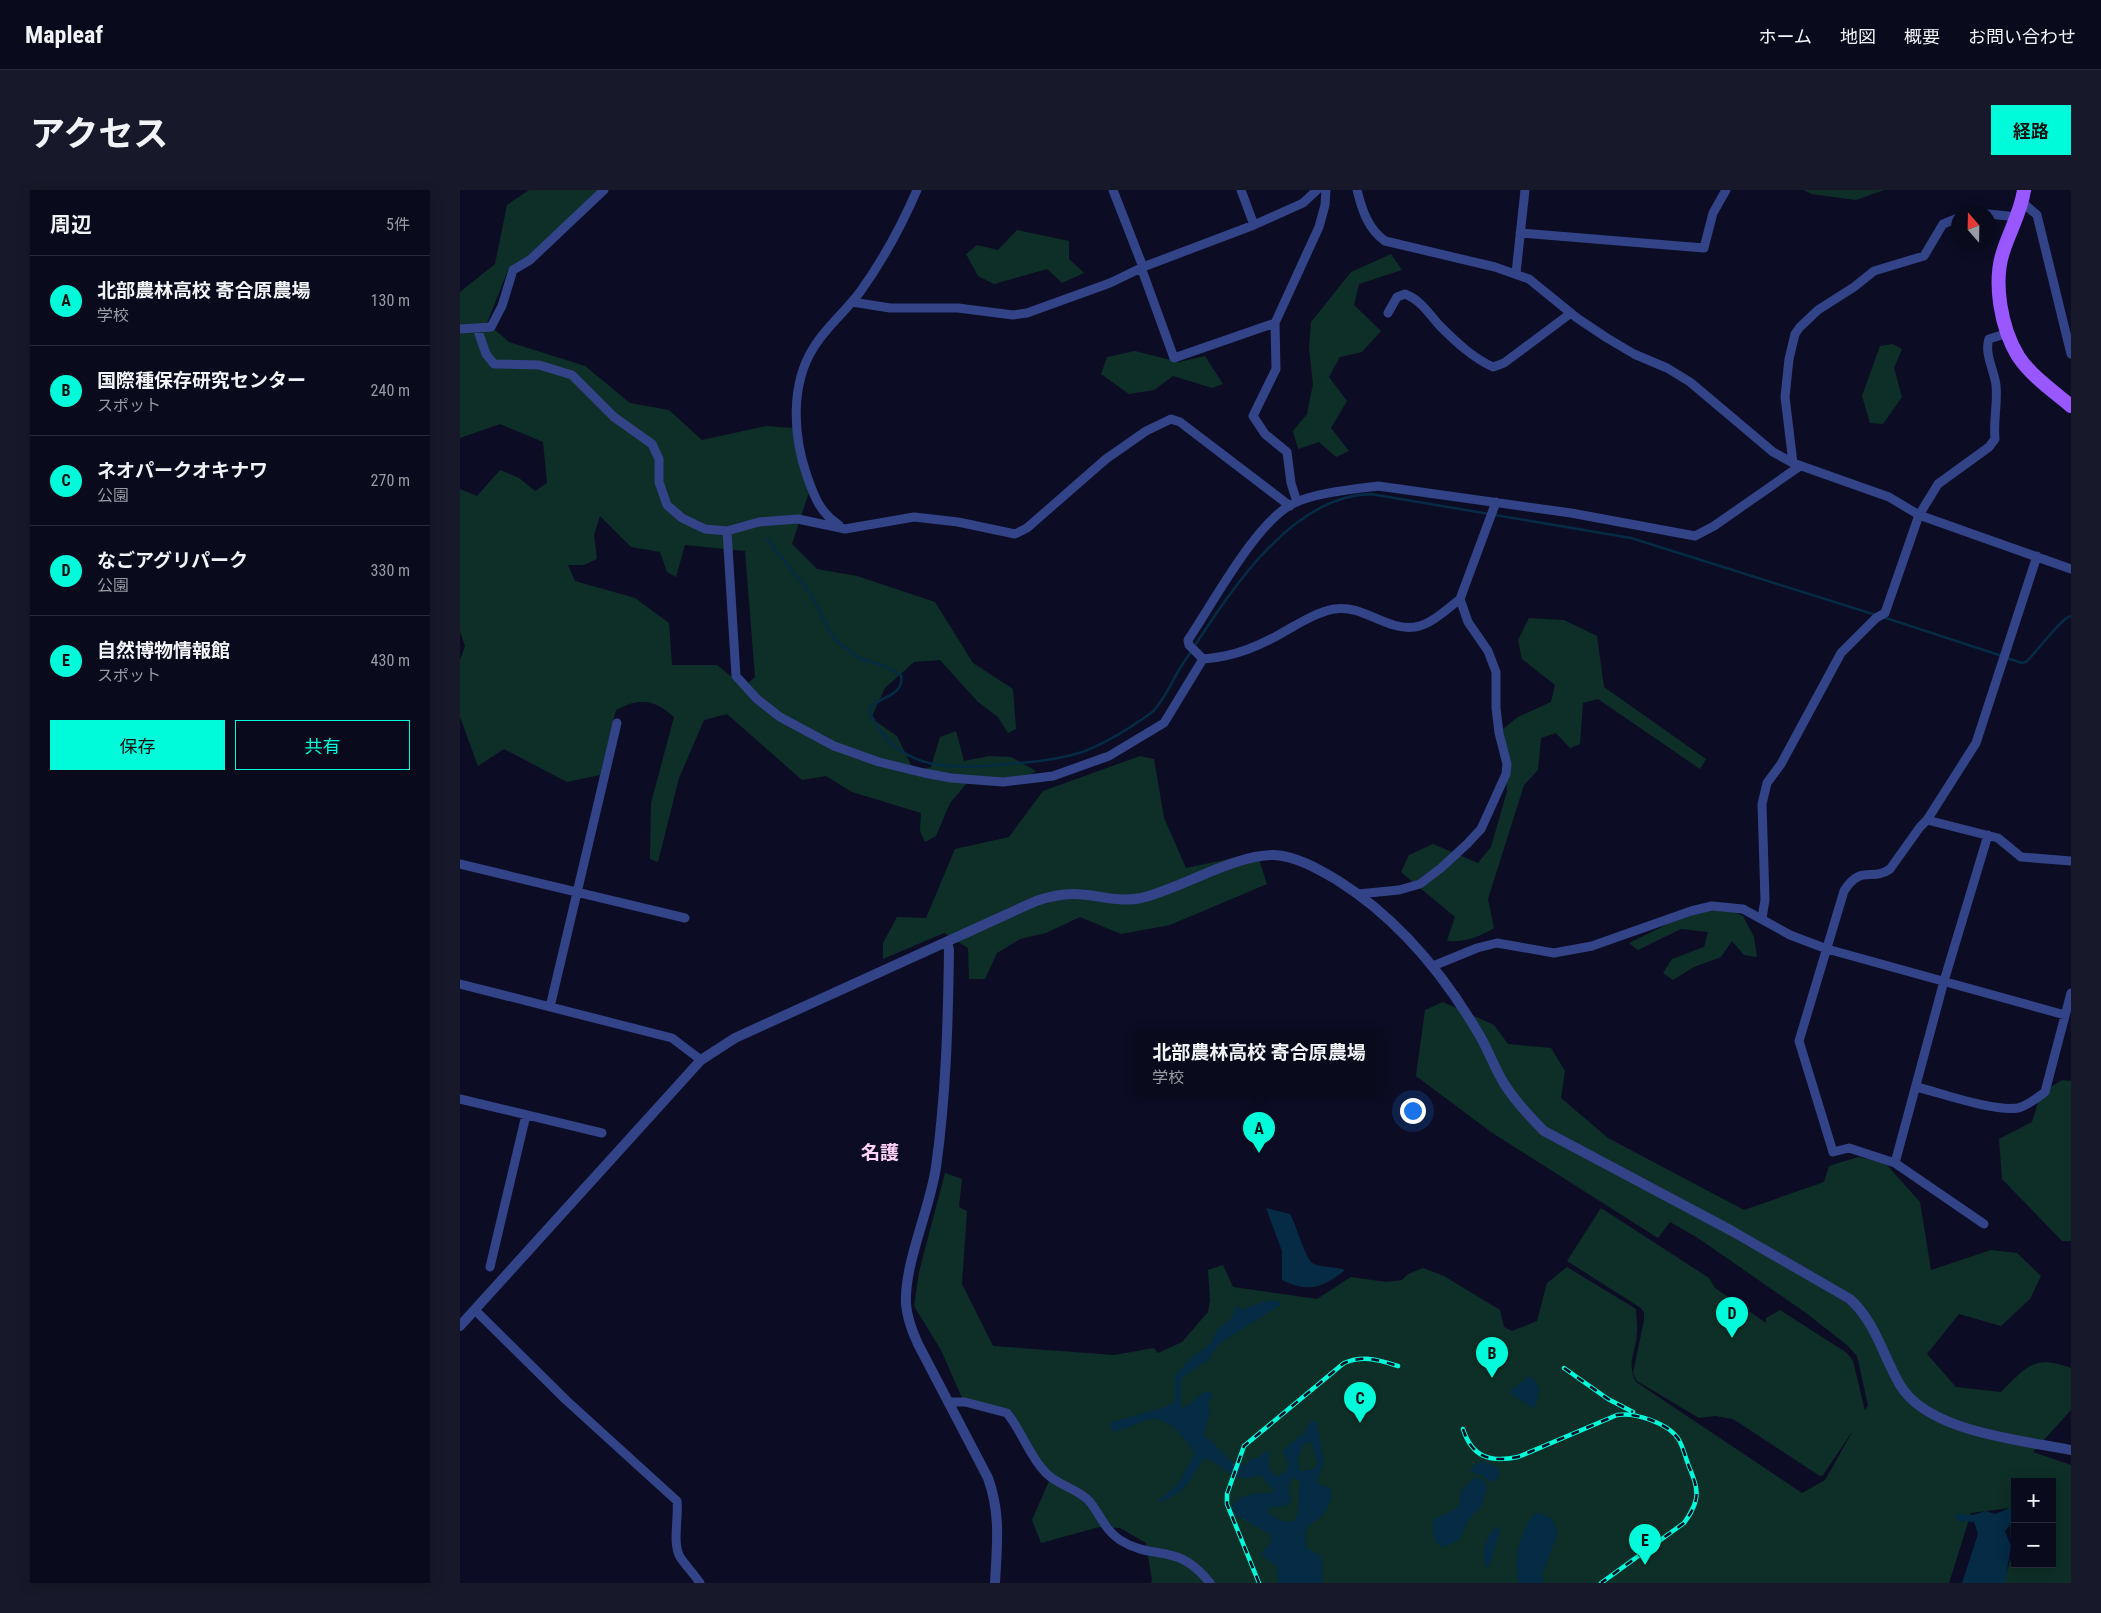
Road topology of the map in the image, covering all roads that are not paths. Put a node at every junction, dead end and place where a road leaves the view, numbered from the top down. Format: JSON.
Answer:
{"nodes":[{"id":1,"x":604,"y":190,"type":"edge"},
{"id":2,"x":917,"y":190,"type":"edge"},
{"id":3,"x":1113,"y":190,"type":"edge"},
{"id":4,"x":1241,"y":190,"type":"edge"},
{"id":5,"x":1317,"y":190,"type":"edge"},
{"id":6,"x":1326,"y":190,"type":"edge"},
{"id":7,"x":1357,"y":190,"type":"edge"},
{"id":8,"x":1526,"y":190,"type":"edge"},
{"id":9,"x":1726,"y":190,"type":"edge"},
{"id":10,"x":2023,"y":196,"type":"edge"},
{"id":11,"x":1996,"y":215,"type":"edge"},
{"id":12,"x":2018,"y":217,"type":"junction"},
{"id":13,"x":1951,"y":221,"type":"edge"},
{"id":14,"x":1254,"y":225,"type":"junction"},
{"id":15,"x":1520,"y":233,"type":"junction"},
{"id":16,"x":1142,"y":268,"type":"junction"},
{"id":17,"x":1516,"y":272,"type":"junction"},
{"id":18,"x":852,"y":302,"type":"junction"},
{"id":19,"x":1388,"y":313,"type":"dead end"},
{"id":20,"x":1571,"y":313,"type":"junction"},
{"id":21,"x":1276,"y":323,"type":"junction"},
{"id":22,"x":477,"y":328,"type":"junction"},
{"id":23,"x":460,"y":329,"type":"edge"},
{"id":24,"x":2008,"y":332,"type":"junction"},
{"id":25,"x":2071,"y":354,"type":"edge"},
{"id":26,"x":2071,"y":406,"type":"edge"},
{"id":27,"x":1796,"y":464,"type":"junction"},
{"id":28,"x":1496,"y":502,"type":"junction"},
{"id":29,"x":1293,"y":504,"type":"junction"},
{"id":30,"x":1919,"y":515,"type":"junction"},
{"id":31,"x":845,"y":529,"type":"junction"},
{"id":32,"x":727,"y":531,"type":"junction"},
{"id":33,"x":2037,"y":556,"type":"junction"},
{"id":34,"x":2071,"y":569,"type":"edge"},
{"id":35,"x":1460,"y":599,"type":"junction"},
{"id":36,"x":1204,"y":659,"type":"junction"},
{"id":37,"x":617,"y":723,"type":"dead end"},
{"id":38,"x":1927,"y":820,"type":"junction"},
{"id":39,"x":1988,"y":835,"type":"junction"},
{"id":40,"x":2071,"y":861,"type":"edge"},
{"id":41,"x":460,"y":864,"type":"edge"},
{"id":42,"x":578,"y":892,"type":"junction"},
{"id":43,"x":1358,"y":894,"type":"junction"},
{"id":44,"x":686,"y":918,"type":"dead end"},
{"id":45,"x":1762,"y":918,"type":"junction"},
{"id":46,"x":947,"y":942,"type":"junction"},
{"id":47,"x":1827,"y":949,"type":"junction"},
{"id":48,"x":1433,"y":966,"type":"junction"},
{"id":49,"x":1944,"y":981,"type":"junction"},
{"id":50,"x":460,"y":984,"type":"edge"},
{"id":51,"x":2071,"y":992,"type":"edge"},
{"id":52,"x":550,"y":1007,"type":"junction"},
{"id":53,"x":2065,"y":1015,"type":"junction"},
{"id":54,"x":701,"y":1060,"type":"junction"},
{"id":55,"x":1916,"y":1086,"type":"junction"},
{"id":56,"x":460,"y":1099,"type":"edge"},
{"id":57,"x":526,"y":1115,"type":"junction"},
{"id":58,"x":602,"y":1133,"type":"dead end"},
{"id":59,"x":1895,"y":1163,"type":"junction"},
{"id":60,"x":1984,"y":1224,"type":"dead end"},
{"id":61,"x":490,"y":1267,"type":"dead end"},
{"id":62,"x":475,"y":1310,"type":"junction"},
{"id":63,"x":460,"y":1326,"type":"edge"},
{"id":64,"x":948,"y":1402,"type":"junction"},
{"id":65,"x":2071,"y":1450,"type":"edge"},
{"id":66,"x":700,"y":1583,"type":"edge"},
{"id":67,"x":996,"y":1583,"type":"edge"},
{"id":68,"x":1210,"y":1583,"type":"edge"}],
"edges":[{"from":1,"to":22,"type":"street"},
{"from":2,"to":18,"type":"street"},
{"from":3,"to":16,"type":"street"},
{"from":4,"to":14,"type":"street"},
{"from":5,"to":14,"type":"street"},
{"from":6,"to":21,"type":"street"},
{"from":7,"to":17,"type":"street"},
{"from":8,"to":15,"type":"street"},
{"from":9,"to":15,"type":"street"},
{"from":10,"to":12,"type":"main road"},
{"from":10,"to":25,"type":"street"},
{"from":11,"to":12,"type":"street"},
{"from":12,"to":24,"type":"main road"},
{"from":13,"to":27,"type":"street"},
{"from":14,"to":16,"type":"street"},
{"from":15,"to":17,"type":"street"},
{"from":16,"to":18,"type":"street"},
{"from":16,"to":21,"type":"street"},
{"from":17,"to":20,"type":"street"},
{"from":18,"to":31,"type":"street"},
{"from":19,"to":20,"type":"street"},
{"from":20,"to":27,"type":"street"},
{"from":21,"to":29,"type":"street"},
{"from":22,"to":23,"type":"street"},
{"from":22,"to":32,"type":"street"},
{"from":24,"to":26,"type":"main road"},
{"from":24,"to":30,"type":"street"},
{"from":27,"to":28,"type":"street"},
{"from":27,"to":30,"type":"street"},
{"from":28,"to":29,"type":"street"},
{"from":28,"to":35,"type":"street"},
{"from":29,"to":31,"type":"street"},
{"from":29,"to":36,"type":"street"},
{"from":30,"to":33,"type":"street"},
{"from":30,"to":45,"type":"street"},
{"from":31,"to":32,"type":"street"},
{"from":32,"to":36,"type":"street"},
{"from":33,"to":34,"type":"street"},
{"from":33,"to":38,"type":"street"},
{"from":35,"to":36,"type":"street"},
{"from":35,"to":43,"type":"street"},
{"from":37,"to":42,"type":"street"},
{"from":38,"to":39,"type":"street"},
{"from":38,"to":47,"type":"street"},
{"from":39,"to":40,"type":"street"},
{"from":39,"to":49,"type":"street"},
{"from":41,"to":42,"type":"street"},
{"from":42,"to":44,"type":"street"},
{"from":42,"to":52,"type":"street"},
{"from":43,"to":46,"type":"street"},
{"from":43,"to":48,"type":"street"},
{"from":45,"to":47,"type":"street"},
{"from":45,"to":48,"type":"street"},
{"from":46,"to":54,"type":"street"},
{"from":46,"to":64,"type":"street"},
{"from":47,"to":49,"type":"street"},
{"from":47,"to":59,"type":"street"},
{"from":48,"to":65,"type":"street"},
{"from":49,"to":53,"type":"street"},
{"from":49,"to":55,"type":"street"},
{"from":50,"to":52,"type":"street"},
{"from":51,"to":53,"type":"street"},
{"from":52,"to":54,"type":"street"},
{"from":53,"to":55,"type":"street"},
{"from":54,"to":62,"type":"street"},
{"from":55,"to":59,"type":"street"},
{"from":56,"to":57,"type":"street"},
{"from":57,"to":58,"type":"street"},
{"from":57,"to":61,"type":"street"},
{"from":59,"to":60,"type":"street"},
{"from":62,"to":63,"type":"street"},
{"from":62,"to":66,"type":"street"},
{"from":64,"to":67,"type":"street"},
{"from":64,"to":68,"type":"street"}]}
